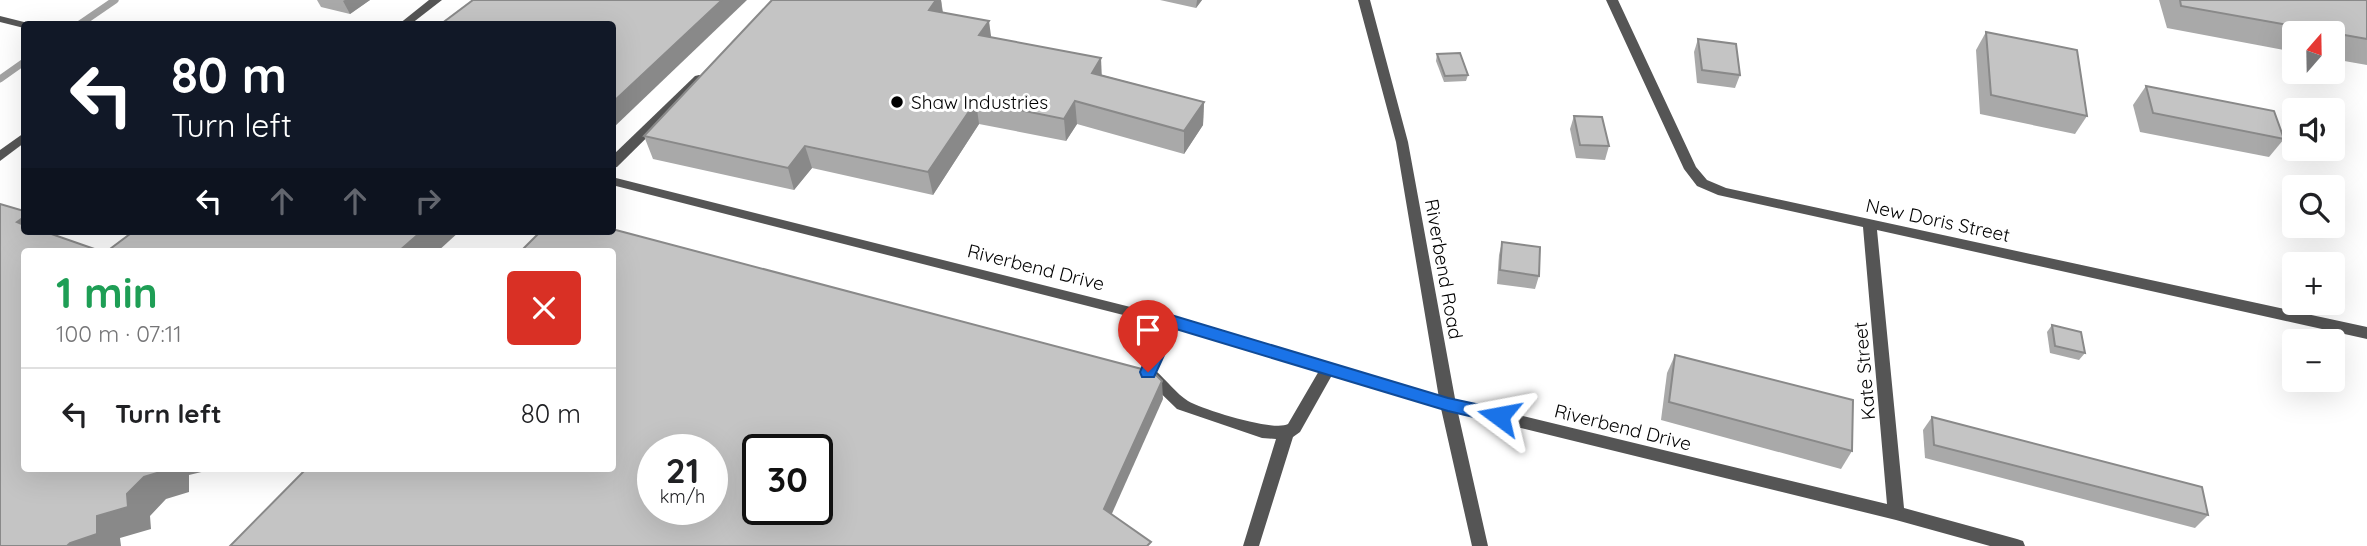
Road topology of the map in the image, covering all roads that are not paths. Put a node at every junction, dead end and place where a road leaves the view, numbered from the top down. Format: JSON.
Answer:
{"nodes":[{"id":1,"x":436,"y":0,"type":"edge"},
{"id":2,"x":1364,"y":0,"type":"edge"},
{"id":3,"x":1612,"y":0,"type":"edge"},
{"id":4,"x":0,"y":19,"type":"edge"},
{"id":5,"x":408,"y":21,"type":"edge"},
{"id":6,"x":21,"y":24,"type":"edge"},
{"id":7,"x":710,"y":67,"type":"edge"},
{"id":8,"x":21,"y":140,"type":"edge"},
{"id":9,"x":0,"y":157,"type":"edge"},
{"id":10,"x":616,"y":160,"type":"edge"},
{"id":11,"x":616,"y":182,"type":"edge"},
{"id":12,"x":1870,"y":225,"type":"junction"},
{"id":13,"x":1171,"y":321,"type":"junction"},
{"id":14,"x":2367,"y":334,"type":"edge"},
{"id":15,"x":1328,"y":368,"type":"junction"},
{"id":16,"x":1448,"y":404,"type":"junction"},
{"id":17,"x":1286,"y":433,"type":"junction"},
{"id":18,"x":1896,"y":513,"type":"junction"},
{"id":19,"x":1251,"y":546,"type":"edge"},
{"id":20,"x":1480,"y":546,"type":"edge"},
{"id":21,"x":2017,"y":546,"type":"edge"}],
"edges":[{"from":1,"to":5,"type":"street"},
{"from":2,"to":16,"type":"street","name":"Riverbend Road"},
{"from":3,"to":12,"type":"street","name":"New Doris Street"},
{"from":4,"to":6,"type":"street"},
{"from":7,"to":10,"type":"street"},
{"from":8,"to":9,"type":"street"},
{"from":11,"to":13,"type":"street","name":"Riverbend Drive"},
{"from":12,"to":14,"type":"street","name":"New Doris Street"},
{"from":12,"to":18,"type":"street","name":"Kate Street"},
{"from":13,"to":15,"type":"street","name":"Riverbend Drive"},
{"from":13,"to":17,"type":"street"},
{"from":15,"to":16,"type":"street","name":"Riverbend Drive"},
{"from":15,"to":17,"type":"street"},
{"from":16,"to":18,"type":"street","name":"Riverbend Drive"},
{"from":16,"to":20,"type":"street","name":"Riverbend Road"},
{"from":17,"to":19,"type":"street"},
{"from":18,"to":21,"type":"street","name":"Riverbend Drive"}]}
